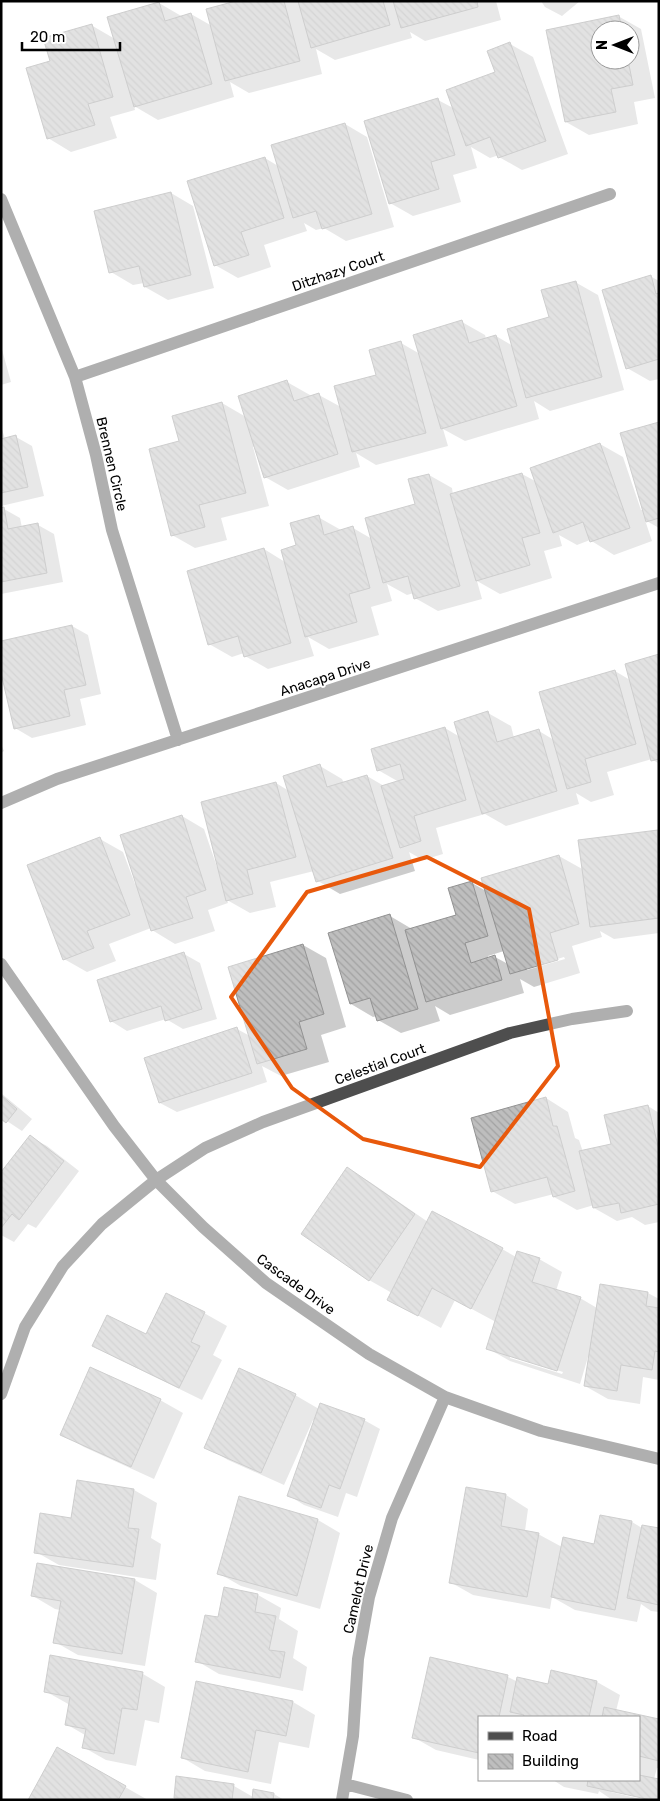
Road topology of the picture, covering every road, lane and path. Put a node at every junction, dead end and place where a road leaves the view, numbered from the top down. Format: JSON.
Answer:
{"nodes":[{"id":1,"x":610,"y":194,"type":"dead end"},
{"id":2,"x":1,"y":200,"type":"edge"},
{"id":3,"x":75,"y":377,"type":"junction"},
{"id":4,"x":659,"y":583,"type":"edge"},
{"id":5,"x":178,"y":740,"type":"junction"},
{"id":6,"x":1,"y":803,"type":"edge"},
{"id":7,"x":1,"y":964,"type":"edge"},
{"id":8,"x":627,"y":1011,"type":"dead end"},
{"id":9,"x":156,"y":1180,"type":"junction"},
{"id":10,"x":1,"y":1394,"type":"edge"},
{"id":11,"x":445,"y":1397,"type":"junction"},
{"id":12,"x":659,"y":1459,"type":"edge"},
{"id":13,"x":345,"y":1784,"type":"junction"},
{"id":14,"x":342,"y":1800,"type":"edge"},
{"id":15,"x":407,"y":1800,"type":"edge"}],
"edges":[{"from":1,"to":3,"type":"street","name":"Ditzhazy Court"},
{"from":2,"to":3,"type":"street","name":"Brennen Circle"},
{"from":3,"to":5,"type":"street","name":"Brennen Circle"},
{"from":4,"to":5,"type":"street","name":"Anacapa Drive"},
{"from":5,"to":6,"type":"street","name":"Anacapa Drive"},
{"from":7,"to":9,"type":"street","name":"Cascade Drive"},
{"from":8,"to":9,"type":"street","name":"Celestial Court"},
{"from":9,"to":10,"type":"street","name":"Celestial Court"},
{"from":9,"to":11,"type":"street","name":"Cascade Drive"},
{"from":11,"to":12,"type":"street","name":"Cascade Drive"},
{"from":11,"to":13,"type":"street","name":"Camelot Drive"},
{"from":13,"to":14,"type":"street","name":"Camelot Drive"},
{"from":13,"to":15,"type":"street"}]}
